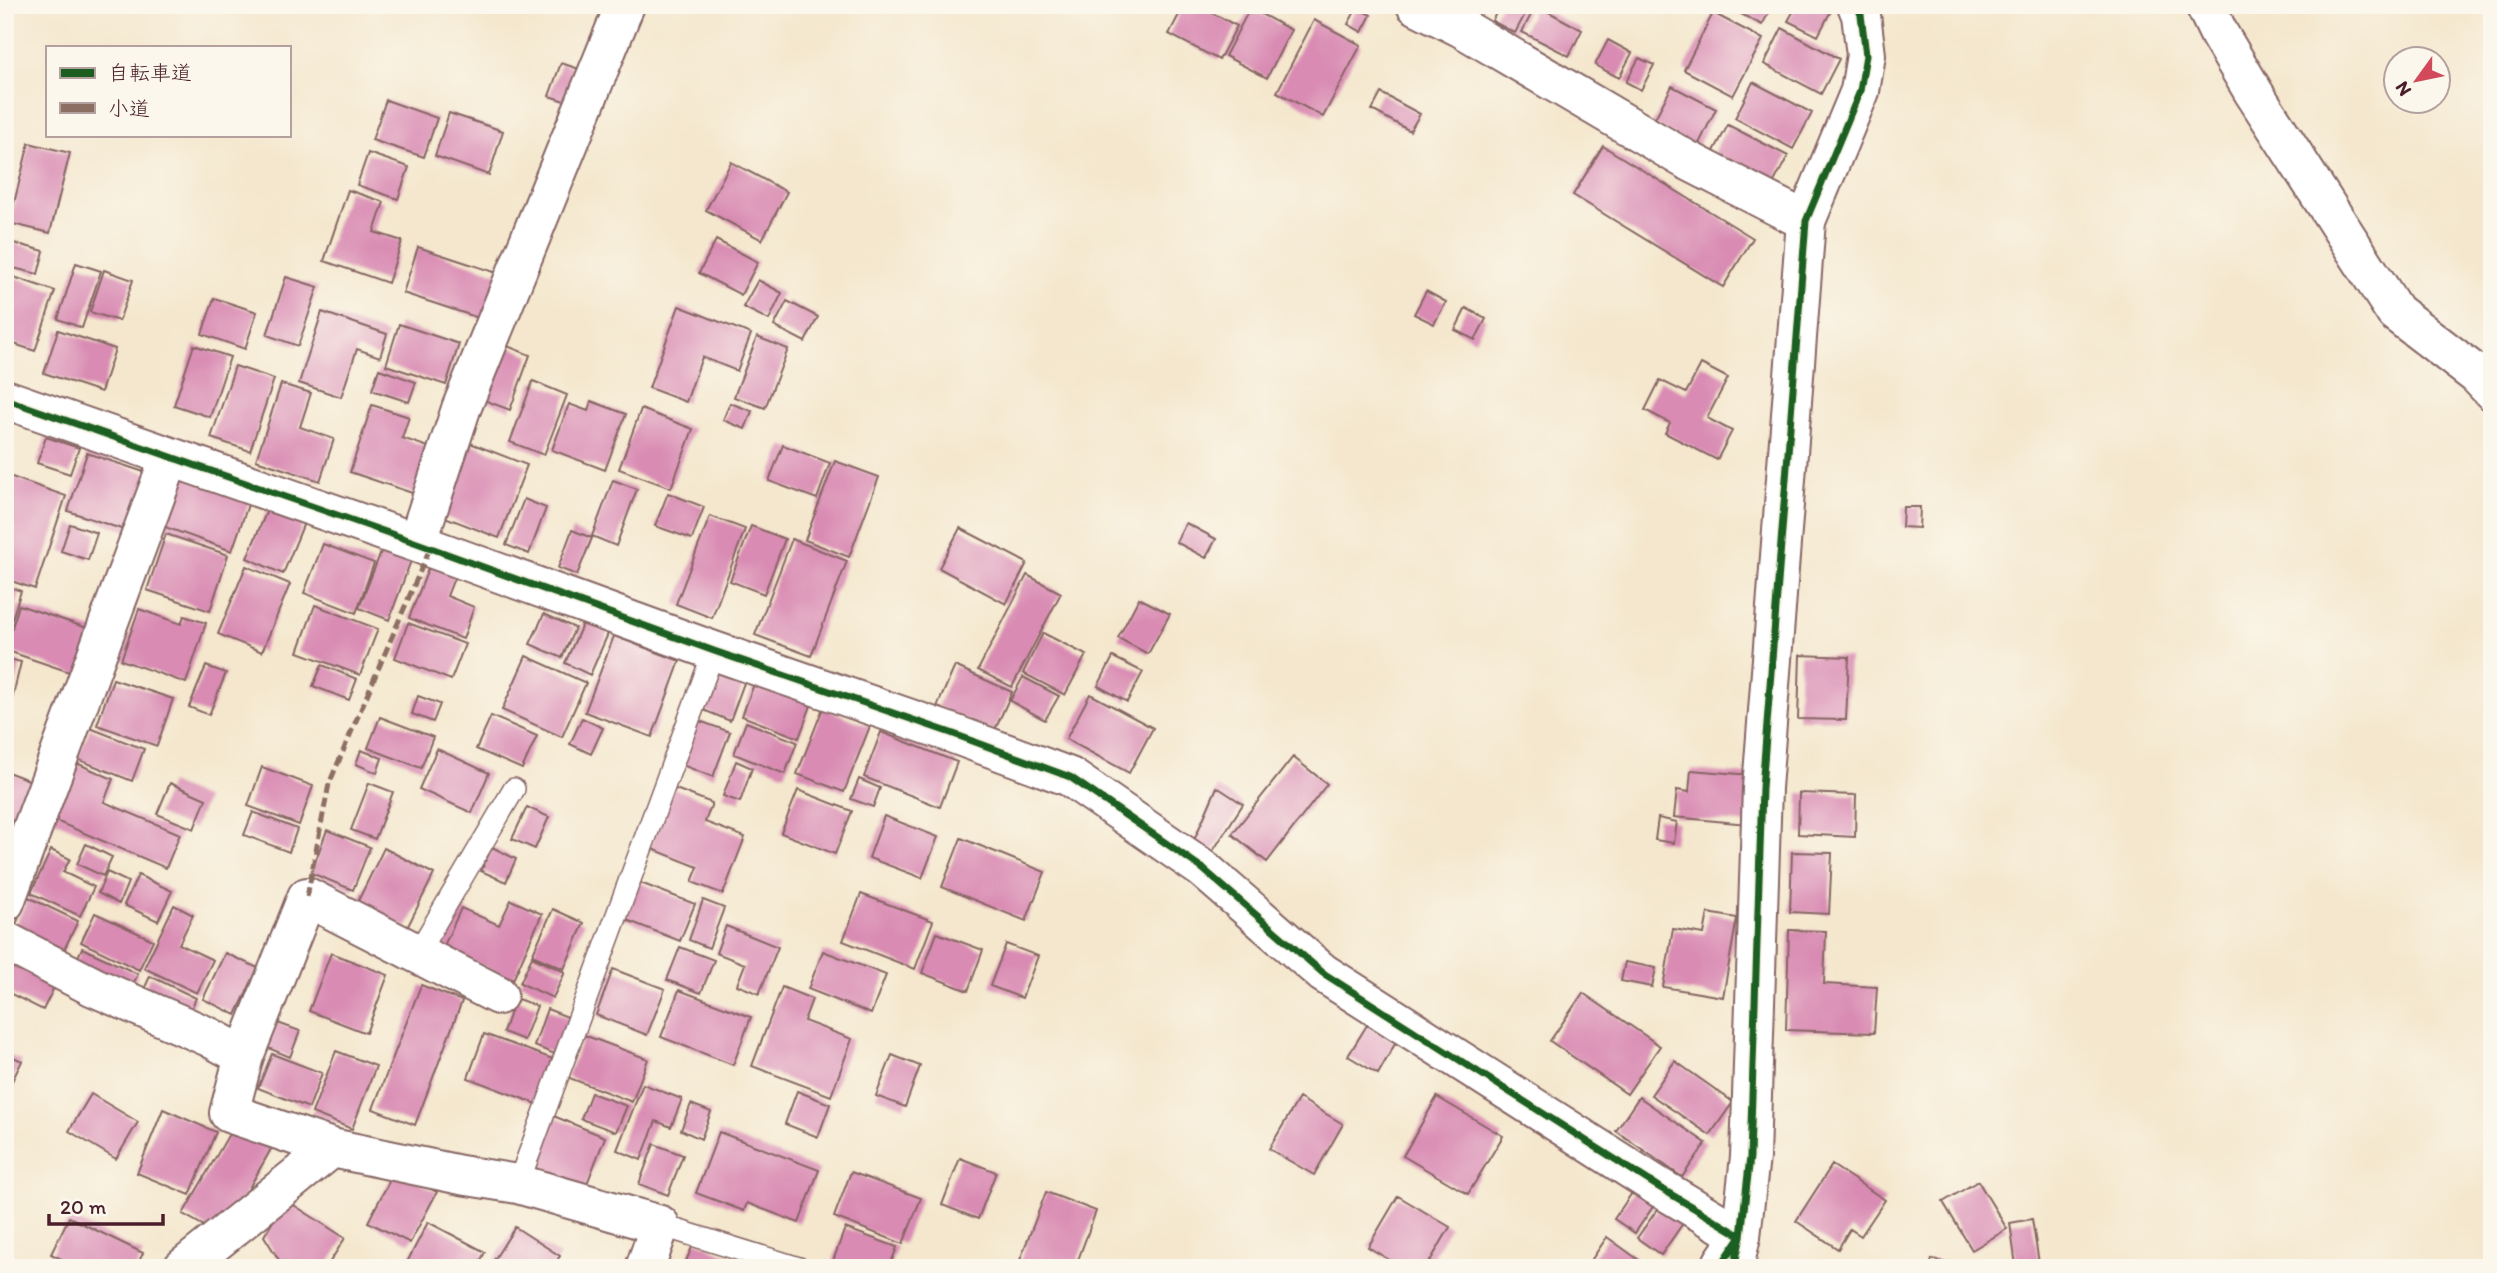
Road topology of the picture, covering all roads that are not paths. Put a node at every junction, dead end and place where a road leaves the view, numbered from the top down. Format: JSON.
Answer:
{"nodes":[{"id":1,"x":625,"y":5,"type":"edge"},
{"id":2,"x":1416,"y":5,"type":"edge"},
{"id":3,"x":2205,"y":5,"type":"edge"},
{"id":4,"x":1861,"y":9,"type":"edge"},
{"id":5,"x":1806,"y":221,"type":"junction"},
{"id":6,"x":2492,"y":391,"type":"edge"},
{"id":7,"x":5,"y":399,"type":"edge"},
{"id":8,"x":170,"y":457,"type":"junction"},
{"id":9,"x":417,"y":543,"type":"junction"},
{"id":10,"x":714,"y":652,"type":"junction"},
{"id":11,"x":514,"y":789,"type":"dead end"},
{"id":12,"x":5,"y":902,"type":"edge"},
{"id":13,"x":5,"y":941,"type":"edge"},
{"id":14,"x":417,"y":954,"type":"junction"},
{"id":15,"x":498,"y":995,"type":"dead end"},
{"id":16,"x":244,"y":1056,"type":"junction"},
{"id":17,"x":332,"y":1148,"type":"junction"},
{"id":18,"x":518,"y":1184,"type":"junction"},
{"id":19,"x":660,"y":1225,"type":"junction"},
{"id":20,"x":1737,"y":1252,"type":"edge"},
{"id":21,"x":183,"y":1268,"type":"edge"},
{"id":22,"x":645,"y":1268,"type":"edge"},
{"id":23,"x":799,"y":1268,"type":"edge"},
{"id":24,"x":1719,"y":1268,"type":"edge"}],
"edges":[{"from":1,"to":9,"type":"street"},
{"from":2,"to":5,"type":"street"},
{"from":3,"to":6,"type":"street"},
{"from":4,"to":5,"type":"street"},
{"from":5,"to":20,"type":"street"},
{"from":7,"to":8,"type":"street"},
{"from":8,"to":9,"type":"street"},
{"from":8,"to":12,"type":"street"},
{"from":9,"to":10,"type":"street"},
{"from":10,"to":18,"type":"lane"},
{"from":10,"to":20,"type":"street"},
{"from":11,"to":14,"type":"lane"},
{"from":13,"to":16,"type":"street"},
{"from":14,"to":15,"type":"street"},
{"from":14,"to":16,"type":"street"},
{"from":16,"to":17,"type":"street"},
{"from":17,"to":18,"type":"street"},
{"from":17,"to":21,"type":"street"},
{"from":18,"to":19,"type":"street"},
{"from":19,"to":22,"type":"street"},
{"from":19,"to":23,"type":"lane"},
{"from":20,"to":24,"type":"street"}]}
